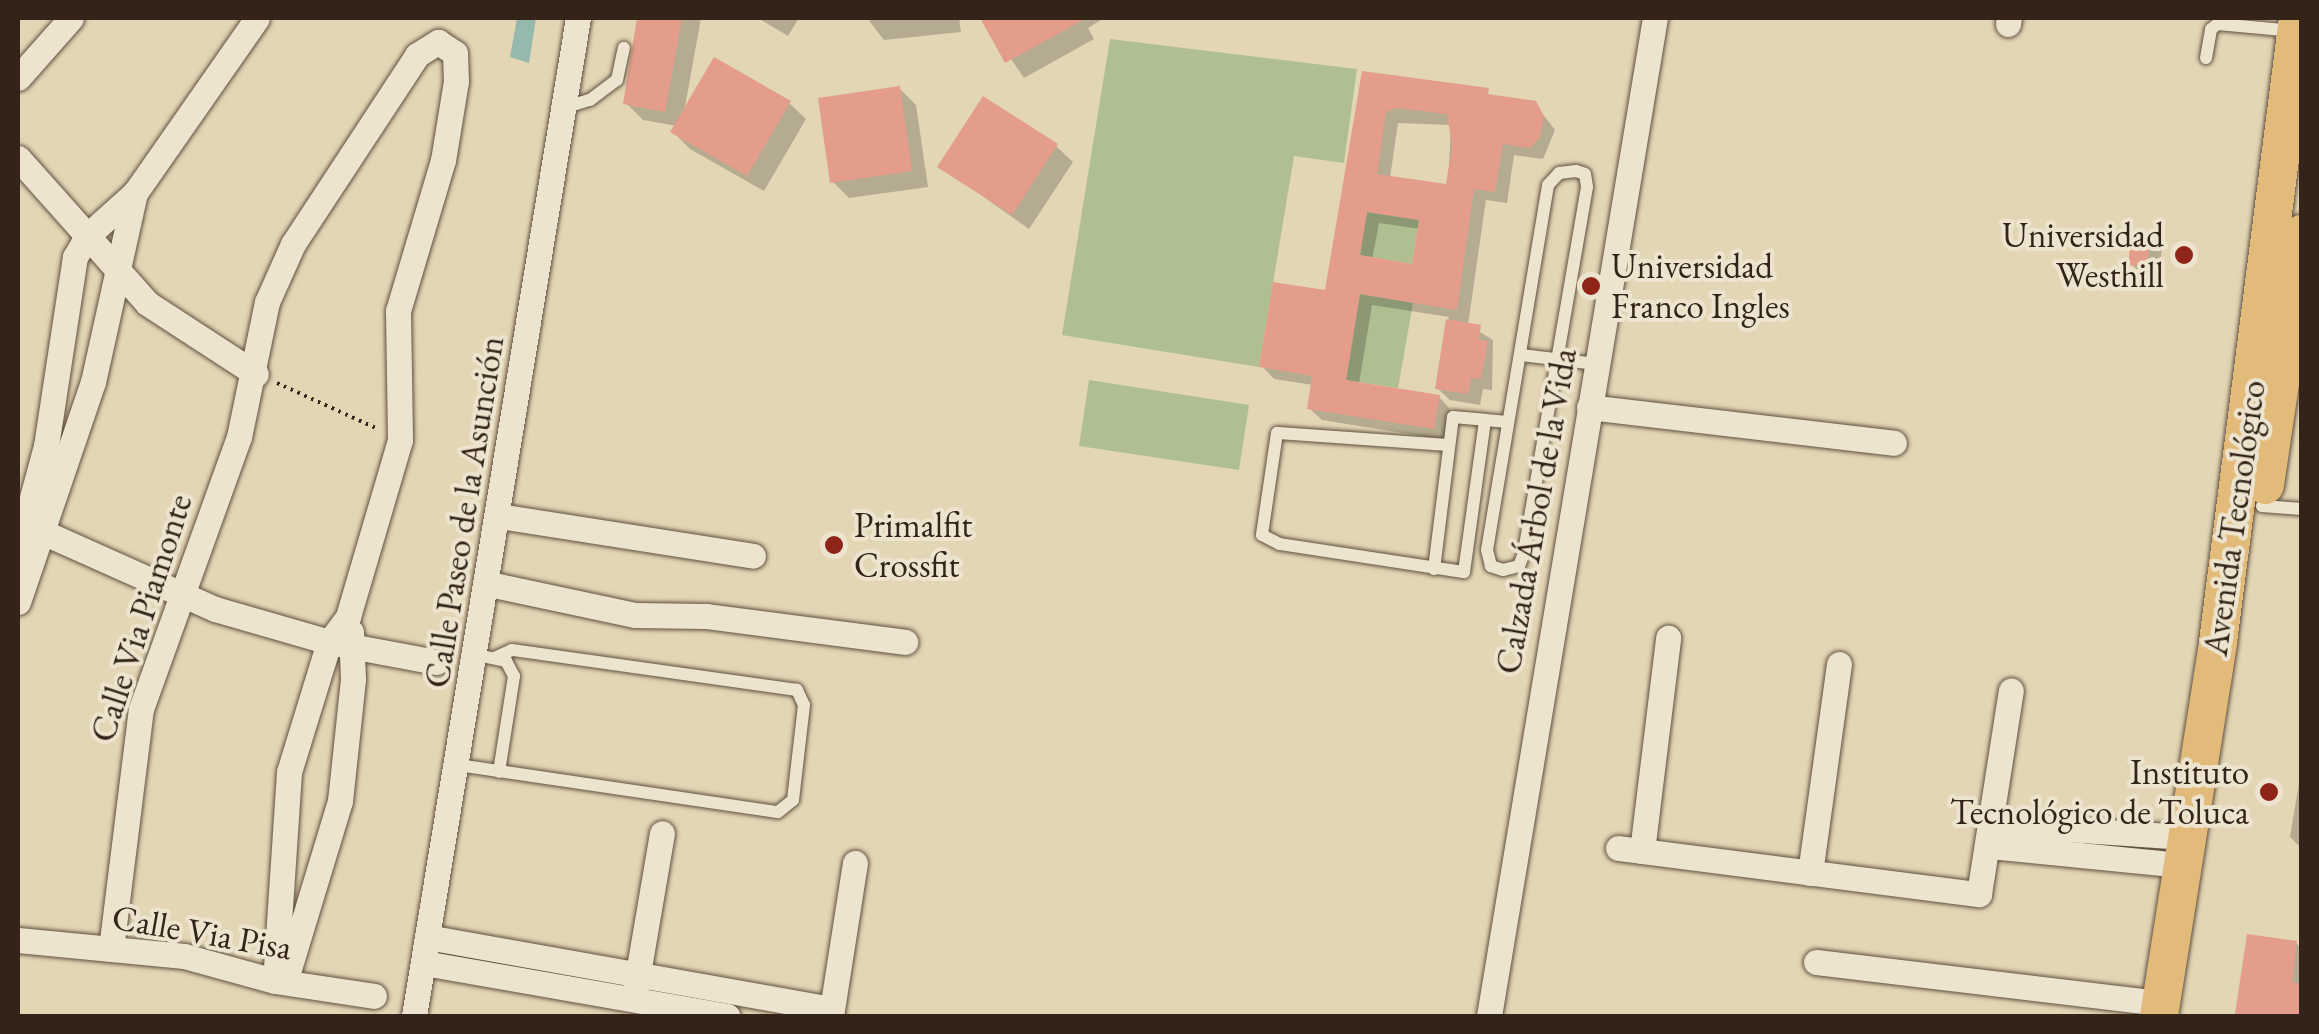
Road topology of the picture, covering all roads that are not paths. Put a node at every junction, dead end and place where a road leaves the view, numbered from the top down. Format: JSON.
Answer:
{"nodes":[{"id":1,"x":71,"y":18,"type":"edge"},
{"id":2,"x":257,"y":18,"type":"edge"},
{"id":3,"x":578,"y":18,"type":"edge"},
{"id":4,"x":1654,"y":18,"type":"edge"},
{"id":5,"x":2297,"y":24,"type":"edge"},
{"id":6,"x":624,"y":48,"type":"dead end"},
{"id":7,"x":2206,"y":58,"type":"dead end"},
{"id":8,"x":18,"y":78,"type":"edge"},
{"id":9,"x":564,"y":108,"type":"junction"},
{"id":10,"x":18,"y":158,"type":"edge"},
{"id":11,"x":135,"y":193,"type":"junction"},
{"id":12,"x":2302,"y":234,"type":"edge"},
{"id":13,"x":87,"y":236,"type":"junction"},
{"id":14,"x":120,"y":278,"type":"junction"},
{"id":15,"x":1521,"y":355,"type":"junction"},
{"id":16,"x":1558,"y":360,"type":"junction"},
{"id":17,"x":1596,"y":364,"type":"junction"},
{"id":18,"x":256,"y":374,"type":"junction"},
{"id":19,"x":1588,"y":407,"type":"junction"},
{"id":20,"x":1486,"y":420,"type":"junction"},
{"id":21,"x":1508,"y":422,"type":"junction"},
{"id":22,"x":1894,"y":443,"type":"dead end"},
{"id":23,"x":1449,"y":445,"type":"junction"},
{"id":24,"x":2262,"y":506,"type":"junction"},
{"id":25,"x":2302,"y":509,"type":"edge"},
{"id":26,"x":498,"y":516,"type":"junction"},
{"id":27,"x":29,"y":525,"type":"edge"},
{"id":28,"x":18,"y":549,"type":"edge"},
{"id":29,"x":753,"y":556,"type":"dead end"},
{"id":30,"x":1434,"y":569,"type":"junction"},
{"id":31,"x":490,"y":584,"type":"junction"},
{"id":32,"x":179,"y":594,"type":"junction"},
{"id":33,"x":18,"y":602,"type":"edge"},
{"id":34,"x":348,"y":617,"type":"junction"},
{"id":35,"x":1668,"y":638,"type":"dead end"},
{"id":36,"x":329,"y":642,"type":"junction"},
{"id":37,"x":905,"y":642,"type":"dead end"},
{"id":38,"x":355,"y":648,"type":"junction"},
{"id":39,"x":487,"y":656,"type":"junction"},
{"id":40,"x":436,"y":662,"type":"dead end"},
{"id":41,"x":1839,"y":664,"type":"dead end"},
{"id":42,"x":2012,"y":690,"type":"dead end"},
{"id":43,"x":458,"y":765,"type":"junction"},
{"id":44,"x":500,"y":772,"type":"junction"},
{"id":45,"x":662,"y":833,"type":"dead end"},
{"id":46,"x":1991,"y":835,"type":"junction"},
{"id":47,"x":2171,"y":850,"type":"junction"},
{"id":48,"x":856,"y":863,"type":"dead end"},
{"id":49,"x":1810,"y":874,"type":"junction"},
{"id":50,"x":18,"y":940,"type":"edge"},
{"id":51,"x":111,"y":949,"type":"junction"},
{"id":52,"x":426,"y":950,"type":"junction"},
{"id":53,"x":1816,"y":962,"type":"dead end"},
{"id":54,"x":280,"y":982,"type":"junction"},
{"id":55,"x":635,"y":988,"type":"junction"},
{"id":56,"x":374,"y":996,"type":"dead end"},
{"id":57,"x":2168,"y":1012,"type":"edge"},
{"id":58,"x":832,"y":1013,"type":"edge"},
{"id":59,"x":414,"y":1016,"type":"edge"},
{"id":60,"x":728,"y":1016,"type":"edge"},
{"id":61,"x":1490,"y":1016,"type":"edge"}],
"edges":[{"from":1,"to":8,"type":"street"},
{"from":2,"to":11,"type":"street"},
{"from":3,"to":9,"type":"street","name":"Calle Paseo de la Asunción"},
{"from":4,"to":17,"type":"street","name":"Calzada Árbol de la Vida"},
{"from":5,"to":7,"type":"lane"},
{"from":5,"to":47,"type":"main road","name":"Avenida Tecnológico"},
{"from":6,"to":9,"type":"lane"},
{"from":9,"to":26,"type":"street","name":"Calle Paseo de la Asunción"},
{"from":10,"to":13,"type":"street"},
{"from":11,"to":13,"type":"street"},
{"from":11,"to":14,"type":"street"},
{"from":12,"to":24,"type":"main road","name":"Avenida Tecnológico"},
{"from":13,"to":14,"type":"street"},
{"from":13,"to":27,"type":"street"},
{"from":14,"to":18,"type":"street"},
{"from":14,"to":27,"type":"street"},
{"from":15,"to":16,"type":"lane"},
{"from":15,"to":16,"type":"lane"},
{"from":15,"to":21,"type":"lane"},
{"from":16,"to":17,"type":"lane"},
{"from":16,"to":21,"type":"lane"},
{"from":17,"to":19,"type":"street","name":"Calzada Árbol de la Vida"},
{"from":18,"to":32,"type":"street","name":"Calle Via Piamonte"},
{"from":18,"to":34,"type":"street","name":"Calle Via Piamonte"},
{"from":19,"to":22,"type":"street"},
{"from":19,"to":61,"type":"street","name":"Calzada Árbol de la Vida"},
{"from":20,"to":21,"type":"lane"},
{"from":20,"to":23,"type":"lane"},
{"from":20,"to":30,"type":"lane"},
{"from":23,"to":30,"type":"lane"},
{"from":23,"to":30,"type":"lane"},
{"from":24,"to":25,"type":"lane"},
{"from":24,"to":57,"type":"main road","name":"Avenida Tecnológico"},
{"from":26,"to":29,"type":"street"},
{"from":26,"to":31,"type":"street","name":"Calle Paseo de la Asunción"},
{"from":27,"to":28,"type":"street"},
{"from":27,"to":32,"type":"street"},
{"from":27,"to":33,"type":"street"},
{"from":31,"to":37,"type":"street"},
{"from":31,"to":39,"type":"street","name":"Calle Paseo de la Asunción"},
{"from":32,"to":36,"type":"street"},
{"from":32,"to":51,"type":"street","name":"Calle Via Piamonte"},
{"from":34,"to":36,"type":"street"},
{"from":34,"to":38,"type":"street"},
{"from":35,"to":49,"type":"street"},
{"from":36,"to":38,"type":"street"},
{"from":36,"to":54,"type":"street"},
{"from":38,"to":40,"type":"street"},
{"from":38,"to":54,"type":"street"},
{"from":39,"to":43,"type":"street","name":"Calle Paseo de la Asunción"},
{"from":39,"to":44,"type":"lane"},
{"from":39,"to":44,"type":"lane"},
{"from":41,"to":49,"type":"street"},
{"from":42,"to":46,"type":"street"},
{"from":43,"to":44,"type":"lane"},
{"from":43,"to":52,"type":"street","name":"Calle Paseo de la Asunción"},
{"from":45,"to":55,"type":"street"},
{"from":46,"to":47,"type":"street"},
{"from":46,"to":49,"type":"street"},
{"from":47,"to":57,"type":"main road","name":"Avenida Tecnológico"},
{"from":48,"to":58,"type":"street"},
{"from":50,"to":51,"type":"street","name":"Calle Via Pisa"},
{"from":51,"to":54,"type":"street","name":"Calle Via Pisa"},
{"from":52,"to":55,"type":"street"},
{"from":52,"to":59,"type":"street","name":"Calle Paseo de la Asunción"},
{"from":53,"to":57,"type":"street"},
{"from":54,"to":56,"type":"street","name":"Calle Via Pisa"},
{"from":55,"to":58,"type":"street"},
{"from":55,"to":60,"type":"street"}]}
